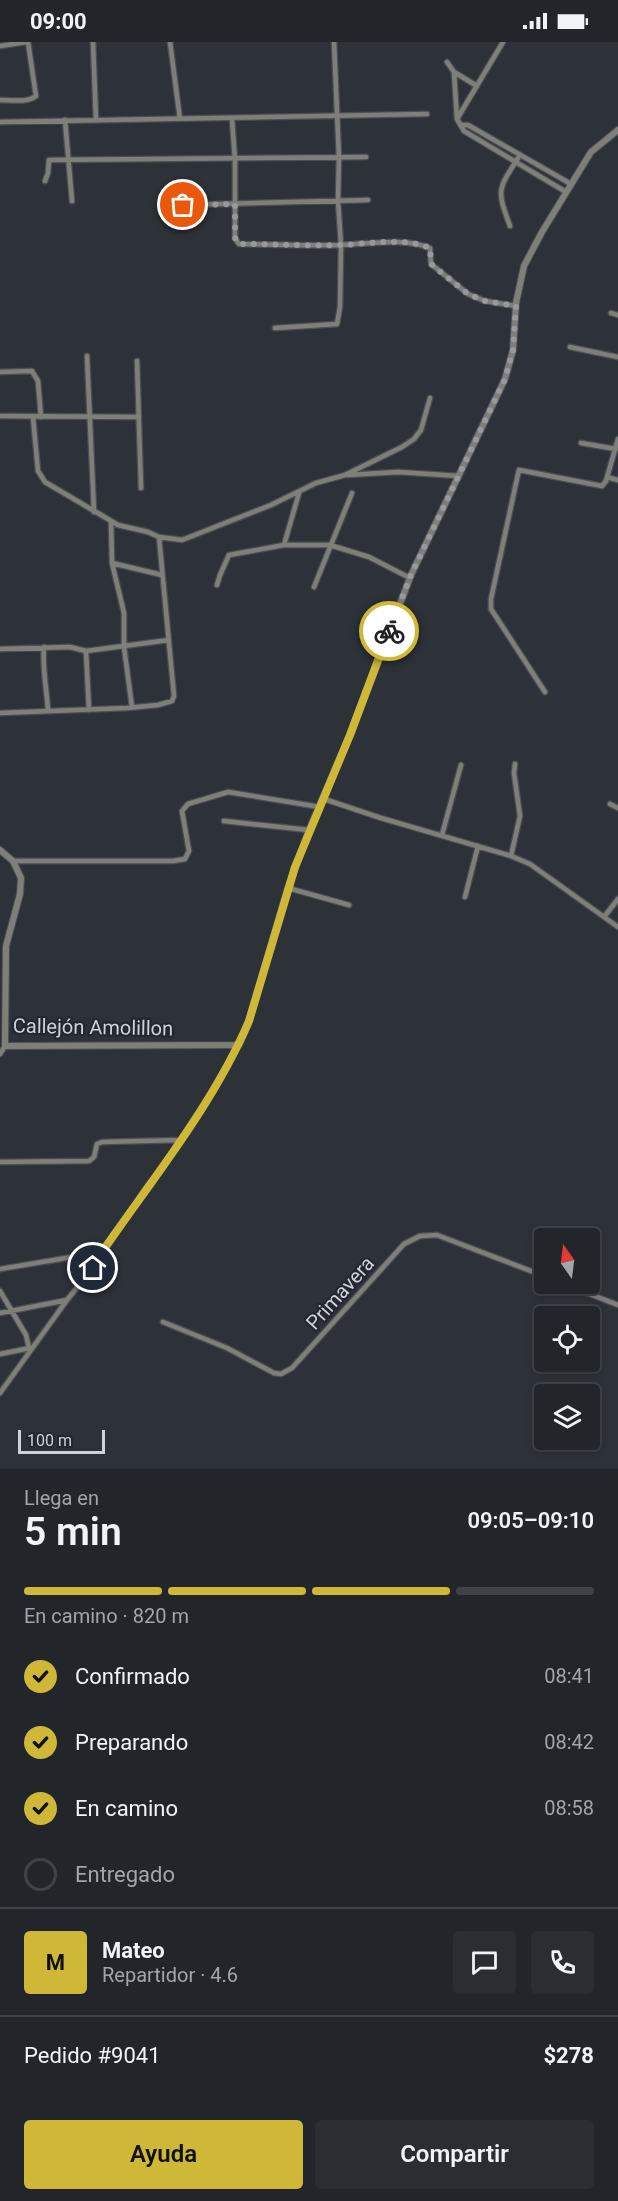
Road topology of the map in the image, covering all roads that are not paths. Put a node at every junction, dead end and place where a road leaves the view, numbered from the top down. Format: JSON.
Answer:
{"nodes":[{"id":1,"x":27,"y":42,"type":"edge"},
{"id":2,"x":93,"y":42,"type":"edge"},
{"id":3,"x":170,"y":42,"type":"edge"},
{"id":4,"x":334,"y":42,"type":"edge"},
{"id":5,"x":503,"y":42,"type":"edge"},
{"id":6,"x":0,"y":46,"type":"edge"},
{"id":7,"x":447,"y":62,"type":"dead end"},
{"id":8,"x":454,"y":72,"type":"junction"},
{"id":9,"x":477,"y":86,"type":"junction"},
{"id":10,"x":0,"y":100,"type":"edge"},
{"id":11,"x":427,"y":114,"type":"dead end"},
{"id":12,"x":336,"y":117,"type":"junction"},
{"id":13,"x":180,"y":119,"type":"junction"},
{"id":14,"x":232,"y":119,"type":"junction"},
{"id":15,"x":457,"y":119,"type":"junction"},
{"id":16,"x":65,"y":120,"type":"junction"},
{"id":17,"x":96,"y":120,"type":"junction"},
{"id":18,"x":0,"y":122,"type":"edge"},
{"id":19,"x":462,"y":125,"type":"junction"},
{"id":20,"x":618,"y":130,"type":"edge"},
{"id":21,"x":522,"y":154,"type":"junction"},
{"id":22,"x":366,"y":157,"type":"dead end"},
{"id":23,"x":339,"y":158,"type":"junction"},
{"id":24,"x":68,"y":160,"type":"junction"},
{"id":25,"x":235,"y":160,"type":"junction"},
{"id":26,"x":517,"y":160,"type":"junction"},
{"id":27,"x":45,"y":181,"type":"dead end"},
{"id":28,"x":571,"y":184,"type":"junction"},
{"id":29,"x":566,"y":192,"type":"junction"},
{"id":30,"x":338,"y":200,"type":"junction"},
{"id":31,"x":368,"y":200,"type":"dead end"},
{"id":32,"x":72,"y":201,"type":"dead end"},
{"id":33,"x":235,"y":204,"type":"junction"},
{"id":34,"x":183,"y":205,"type":"dead end"},
{"id":35,"x":510,"y":226,"type":"dead end"},
{"id":36,"x":341,"y":245,"type":"junction"},
{"id":37,"x":516,"y":306,"type":"junction"},
{"id":38,"x":611,"y":313,"type":"dead end"},
{"id":39,"x":618,"y":315,"type":"edge"},
{"id":40,"x":275,"y":328,"type":"dead end"},
{"id":41,"x":570,"y":347,"type":"dead end"},
{"id":42,"x":87,"y":356,"type":"dead end"},
{"id":43,"x":618,"y":357,"type":"edge"},
{"id":44,"x":136,"y":360,"type":"dead end"},
{"id":45,"x":0,"y":372,"type":"edge"},
{"id":46,"x":430,"y":398,"type":"dead end"},
{"id":47,"x":0,"y":416,"type":"edge"},
{"id":48,"x":33,"y":417,"type":"junction"},
{"id":49,"x":41,"y":417,"type":"junction"},
{"id":50,"x":90,"y":417,"type":"junction"},
{"id":51,"x":139,"y":417,"type":"junction"},
{"id":52,"x":618,"y":439,"type":"edge"},
{"id":53,"x":581,"y":443,"type":"dead end"},
{"id":54,"x":616,"y":449,"type":"junction"},
{"id":55,"x":345,"y":475,"type":"junction"},
{"id":56,"x":459,"y":476,"type":"junction"},
{"id":57,"x":607,"y":477,"type":"junction"},
{"id":58,"x":618,"y":480,"type":"edge"},
{"id":59,"x":141,"y":488,"type":"dead end"},
{"id":60,"x":299,"y":492,"type":"junction"},
{"id":61,"x":352,"y":493,"type":"dead end"},
{"id":62,"x":94,"y":512,"type":"junction"},
{"id":63,"x":111,"y":522,"type":"junction"},
{"id":64,"x":159,"y":537,"type":"junction"},
{"id":65,"x":284,"y":545,"type":"junction"},
{"id":66,"x":330,"y":545,"type":"junction"},
{"id":67,"x":112,"y":562,"type":"junction"},
{"id":68,"x":162,"y":575,"type":"junction"},
{"id":69,"x":410,"y":578,"type":"junction"},
{"id":70,"x":218,"y":585,"type":"dead end"},
{"id":71,"x":314,"y":587,"type":"dead end"},
{"id":72,"x":169,"y":640,"type":"junction"},
{"id":73,"x":124,"y":647,"type":"junction"},
{"id":74,"x":44,"y":648,"type":"junction"},
{"id":75,"x":0,"y":649,"type":"edge"},
{"id":76,"x":86,"y":651,"type":"junction"},
{"id":77,"x":545,"y":692,"type":"dead end"},
{"id":78,"x":132,"y":707,"type":"junction"},
{"id":79,"x":89,"y":710,"type":"junction"},
{"id":80,"x":48,"y":711,"type":"junction"},
{"id":81,"x":0,"y":713,"type":"edge"},
{"id":82,"x":515,"y":764,"type":"dead end"},
{"id":83,"x":461,"y":765,"type":"dead end"},
{"id":84,"x":324,"y":799,"type":"junction"},
{"id":85,"x":610,"y":804,"type":"dead end"},
{"id":86,"x":320,"y":807,"type":"junction"},
{"id":87,"x":618,"y":808,"type":"edge"},
{"id":88,"x":224,"y":821,"type":"dead end"},
{"id":89,"x":309,"y":830,"type":"junction"},
{"id":90,"x":442,"y":835,"type":"junction"},
{"id":91,"x":477,"y":846,"type":"junction"},
{"id":92,"x":0,"y":850,"type":"edge"},
{"id":93,"x":511,"y":856,"type":"junction"},
{"id":94,"x":13,"y":861,"type":"junction"},
{"id":95,"x":288,"y":888,"type":"junction"},
{"id":96,"x":465,"y":897,"type":"dead end"},
{"id":97,"x":618,"y":899,"type":"edge"},
{"id":98,"x":349,"y":905,"type":"dead end"},
{"id":99,"x":604,"y":917,"type":"junction"},
{"id":100,"x":618,"y":927,"type":"edge"},
{"id":101,"x":239,"y":1045,"type":"junction"},
{"id":102,"x":5,"y":1046,"type":"junction"},
{"id":103,"x":0,"y":1054,"type":"edge"},
{"id":104,"x":181,"y":1140,"type":"junction"},
{"id":105,"x":0,"y":1162,"type":"edge"},
{"id":106,"x":102,"y":1252,"type":"junction"},
{"id":107,"x":0,"y":1269,"type":"edge"},
{"id":108,"x":534,"y":1272,"type":"edge"},
{"id":109,"x":0,"y":1291,"type":"edge"},
{"id":110,"x":590,"y":1294,"type":"edge"},
{"id":111,"x":67,"y":1300,"type":"junction"},
{"id":112,"x":618,"y":1305,"type":"edge"},
{"id":113,"x":13,"y":1311,"type":"junction"},
{"id":114,"x":0,"y":1313,"type":"edge"},
{"id":115,"x":163,"y":1322,"type":"dead end"},
{"id":116,"x":31,"y":1348,"type":"junction"},
{"id":117,"x":0,"y":1354,"type":"edge"},
{"id":118,"x":0,"y":1393,"type":"edge"}],
"edges":[{"from":1,"to":6,"type":"street"},
{"from":1,"to":10,"type":"street"},
{"from":2,"to":17,"type":"street"},
{"from":3,"to":13,"type":"street"},
{"from":4,"to":12,"type":"street"},
{"from":5,"to":9,"type":"street"},
{"from":7,"to":8,"type":"street"},
{"from":8,"to":9,"type":"street"},
{"from":8,"to":15,"type":"street"},
{"from":9,"to":15,"type":"street"},
{"from":11,"to":12,"type":"street"},
{"from":12,"to":14,"type":"street"},
{"from":12,"to":23,"type":"street"},
{"from":13,"to":14,"type":"street"},
{"from":13,"to":17,"type":"street"},
{"from":14,"to":25,"type":"street"},
{"from":15,"to":19,"type":"street"},
{"from":16,"to":17,"type":"street"},
{"from":16,"to":18,"type":"street"},
{"from":16,"to":24,"type":"street"},
{"from":19,"to":21,"type":"street"},
{"from":19,"to":26,"type":"street"},
{"from":20,"to":28,"type":"street"},
{"from":21,"to":26,"type":"street"},
{"from":21,"to":28,"type":"street"},
{"from":22,"to":23,"type":"street"},
{"from":23,"to":25,"type":"street"},
{"from":23,"to":30,"type":"street"},
{"from":24,"to":25,"type":"street"},
{"from":24,"to":27,"type":"street"},
{"from":24,"to":32,"type":"street"},
{"from":25,"to":33,"type":"street"},
{"from":26,"to":29,"type":"street"},
{"from":26,"to":35,"type":"street"},
{"from":28,"to":29,"type":"street"},
{"from":29,"to":37,"type":"street"},
{"from":30,"to":31,"type":"street"},
{"from":30,"to":33,"type":"street"},
{"from":30,"to":36,"type":"street"},
{"from":33,"to":34,"type":"street"},
{"from":33,"to":36,"type":"street"},
{"from":36,"to":37,"type":"street"},
{"from":36,"to":40,"type":"street"},
{"from":37,"to":56,"type":"street"},
{"from":38,"to":39,"type":"street"},
{"from":41,"to":43,"type":"street"},
{"from":42,"to":50,"type":"street"},
{"from":44,"to":51,"type":"street"},
{"from":45,"to":49,"type":"street"},
{"from":46,"to":55,"type":"street"},
{"from":47,"to":48,"type":"street"},
{"from":48,"to":49,"type":"street"},
{"from":48,"to":62,"type":"street"},
{"from":49,"to":50,"type":"street"},
{"from":50,"to":51,"type":"street"},
{"from":50,"to":62,"type":"street"},
{"from":51,"to":59,"type":"street"},
{"from":52,"to":54,"type":"street"},
{"from":53,"to":54,"type":"street"},
{"from":54,"to":57,"type":"street"},
{"from":55,"to":56,"type":"street"},
{"from":55,"to":60,"type":"street"},
{"from":56,"to":69,"type":"street"},
{"from":57,"to":58,"type":"street"},
{"from":57,"to":77,"type":"street"},
{"from":60,"to":64,"type":"street"},
{"from":60,"to":65,"type":"street"},
{"from":61,"to":66,"type":"street"},
{"from":62,"to":63,"type":"street"},
{"from":63,"to":64,"type":"street"},
{"from":63,"to":67,"type":"street"},
{"from":64,"to":68,"type":"street"},
{"from":65,"to":66,"type":"street"},
{"from":65,"to":70,"type":"street"},
{"from":66,"to":69,"type":"street"},
{"from":66,"to":71,"type":"street"},
{"from":67,"to":68,"type":"street"},
{"from":67,"to":73,"type":"street"},
{"from":68,"to":72,"type":"street"},
{"from":69,"to":84,"type":"street"},
{"from":72,"to":73,"type":"street"},
{"from":72,"to":78,"type":"street"},
{"from":73,"to":76,"type":"street"},
{"from":73,"to":78,"type":"street"},
{"from":74,"to":75,"type":"street"},
{"from":74,"to":76,"type":"street"},
{"from":74,"to":80,"type":"street"},
{"from":76,"to":79,"type":"street"},
{"from":78,"to":79,"type":"street"},
{"from":79,"to":80,"type":"street"},
{"from":80,"to":81,"type":"street"},
{"from":82,"to":93,"type":"street"},
{"from":83,"to":90,"type":"street"},
{"from":84,"to":86,"type":"street"},
{"from":84,"to":90,"type":"street"},
{"from":85,"to":87,"type":"street"},
{"from":86,"to":89,"type":"street"},
{"from":86,"to":94,"type":"street"},
{"from":88,"to":89,"type":"street"},
{"from":89,"to":95,"type":"street"},
{"from":90,"to":91,"type":"street"},
{"from":91,"to":93,"type":"street"},
{"from":91,"to":96,"type":"street"},
{"from":92,"to":94,"type":"street"},
{"from":93,"to":99,"type":"street"},
{"from":94,"to":102,"type":"street","name":"Callejón Amolillon"},
{"from":95,"to":98,"type":"street"},
{"from":95,"to":101,"type":"street"},
{"from":97,"to":99,"type":"street"},
{"from":99,"to":100,"type":"street"},
{"from":101,"to":102,"type":"street","name":"Callejón Amolillon"},
{"from":101,"to":104,"type":"street"},
{"from":102,"to":103,"type":"street"},
{"from":104,"to":105,"type":"street"},
{"from":104,"to":106,"type":"street"},
{"from":106,"to":107,"type":"street"},
{"from":106,"to":111,"type":"street"},
{"from":108,"to":115,"type":"street","name":"Primavera"},
{"from":109,"to":113,"type":"street"},
{"from":110,"to":112,"type":"street"},
{"from":111,"to":113,"type":"street"},
{"from":111,"to":116,"type":"street"},
{"from":113,"to":114,"type":"street"},
{"from":113,"to":116,"type":"street"},
{"from":116,"to":117,"type":"street"},
{"from":116,"to":118,"type":"street"}]}
